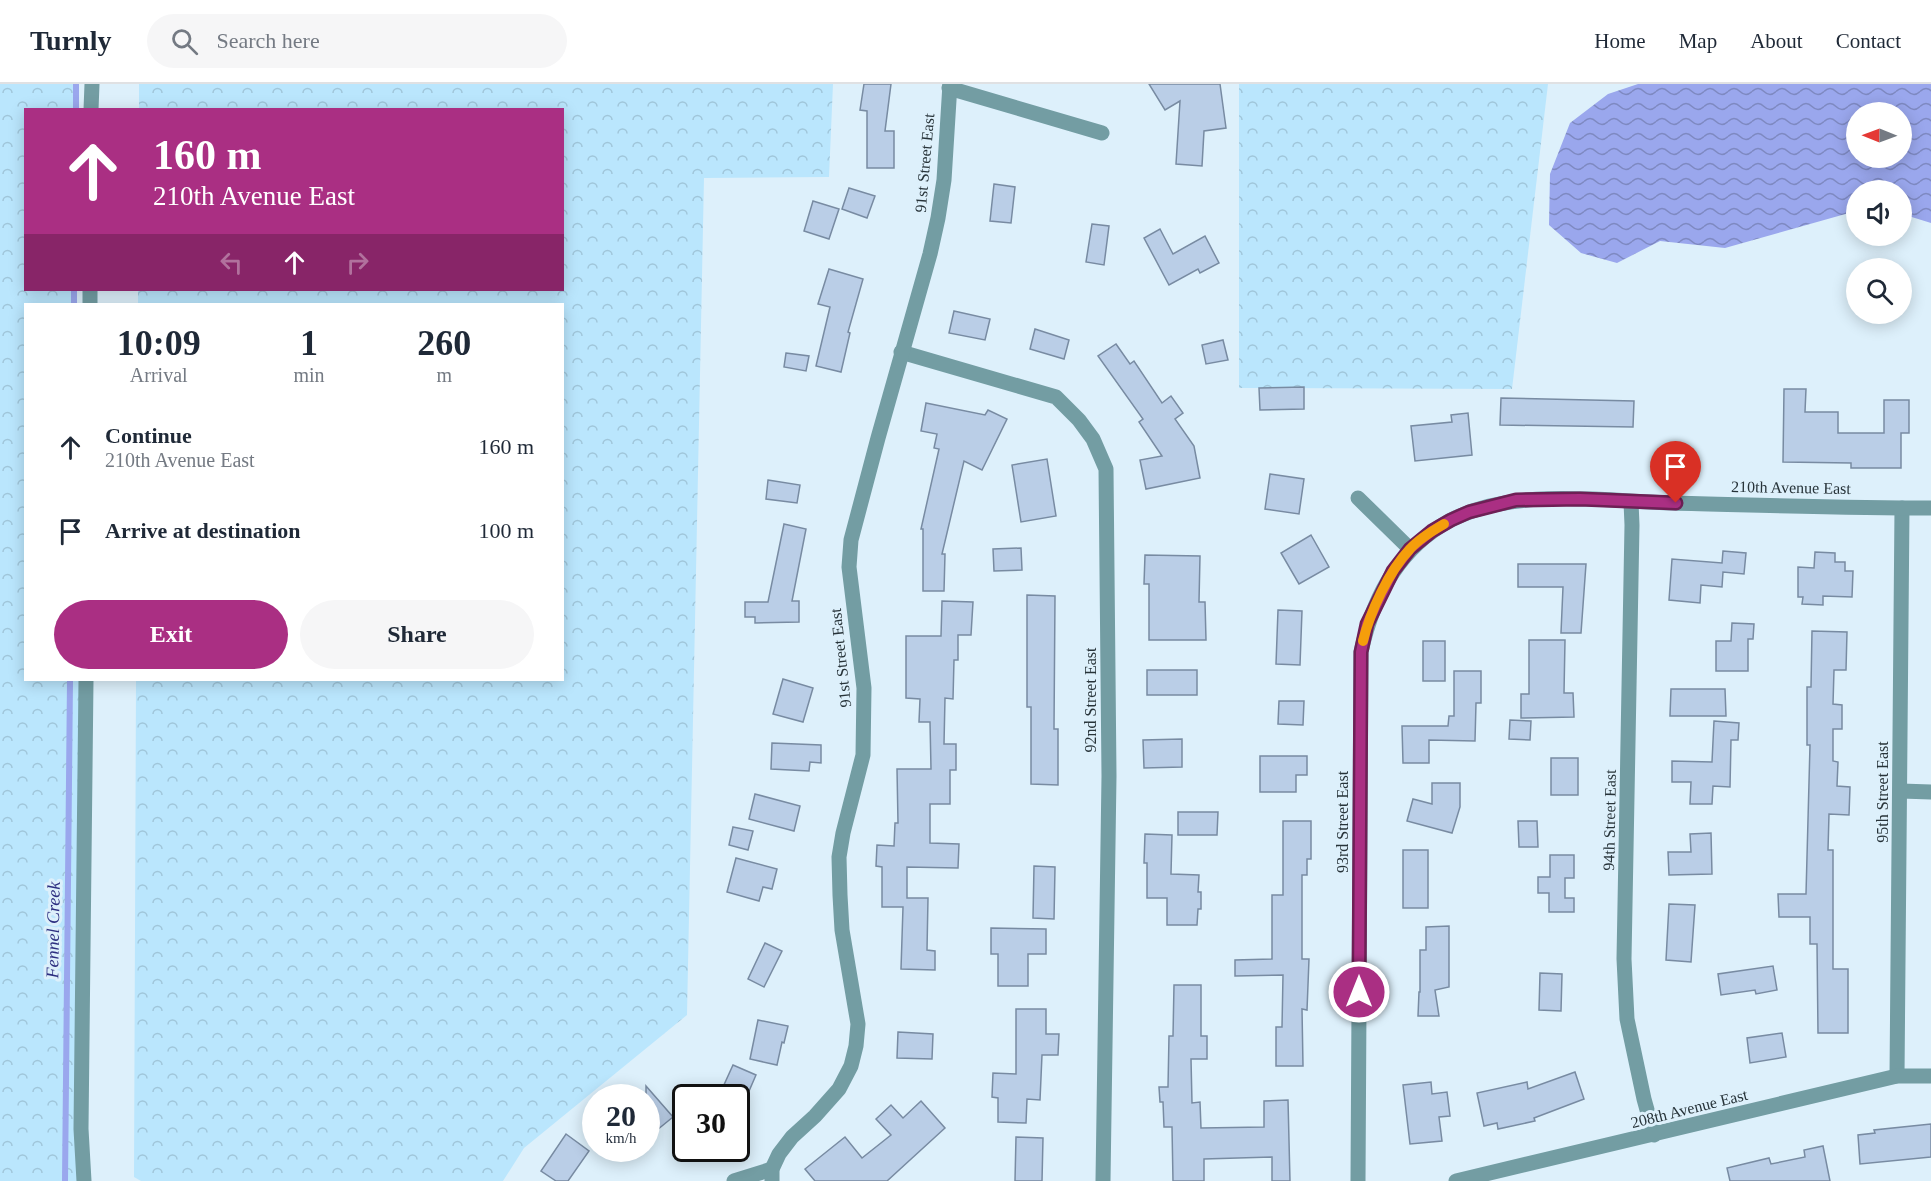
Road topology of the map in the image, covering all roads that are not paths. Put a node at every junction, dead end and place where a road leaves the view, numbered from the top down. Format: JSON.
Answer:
{"nodes":[{"id":1,"x":92,"y":84,"type":"edge"},
{"id":2,"x":949,"y":86,"type":"edge"},
{"id":3,"x":91,"y":108,"type":"edge"},
{"id":4,"x":1102,"y":133,"type":"dead end"},
{"id":5,"x":901,"y":352,"type":"junction"},
{"id":6,"x":1359,"y":498,"type":"dead end"},
{"id":7,"x":1631,"y":502,"type":"junction"},
{"id":8,"x":1902,"y":508,"type":"junction"},
{"id":9,"x":1931,"y":508,"type":"edge"},
{"id":10,"x":1410,"y":549,"type":"junction"},
{"id":11,"x":86,"y":681,"type":"edge"},
{"id":12,"x":1900,"y":791,"type":"junction"},
{"id":13,"x":1931,"y":792,"type":"edge"},
{"id":14,"x":1897,"y":1076,"type":"junction"},
{"id":15,"x":1931,"y":1076,"type":"edge"},
{"id":16,"x":1654,"y":1135,"type":"junction"},
{"id":17,"x":1514,"y":1174,"type":"edge"},
{"id":18,"x":772,"y":1175,"type":"edge"},
{"id":19,"x":84,"y":1181,"type":"edge"},
{"id":20,"x":734,"y":1181,"type":"edge"},
{"id":21,"x":1103,"y":1181,"type":"edge"},
{"id":22,"x":1358,"y":1181,"type":"edge"},
{"id":23,"x":1456,"y":1181,"type":"edge"}],
"edges":[{"from":1,"to":3,"type":"street"},
{"from":2,"to":4,"type":"street"},
{"from":2,"to":5,"type":"street","name":"91st Street East"},
{"from":5,"to":18,"type":"street","name":"91st Street East"},
{"from":5,"to":21,"type":"street","name":"92nd Street East"},
{"from":6,"to":10,"type":"street"},
{"from":7,"to":8,"type":"street","name":"210th Avenue East"},
{"from":7,"to":10,"type":"street","name":"210th Avenue East"},
{"from":7,"to":16,"type":"street","name":"94th Street East"},
{"from":8,"to":9,"type":"street","name":"210th Avenue East"},
{"from":8,"to":12,"type":"street","name":"95th Street East"},
{"from":10,"to":22,"type":"street","name":"93rd Street East"},
{"from":11,"to":19,"type":"street"},
{"from":12,"to":13,"type":"street"},
{"from":12,"to":14,"type":"street","name":"95th Street East"},
{"from":14,"to":15,"type":"street","name":"208th Avenue East"},
{"from":14,"to":16,"type":"street","name":"208th Avenue East"},
{"from":16,"to":17,"type":"street","name":"208th Avenue East"},
{"from":17,"to":23,"type":"street","name":"208th Avenue East"},
{"from":18,"to":20,"type":"street","name":"91st Street East"}]}
